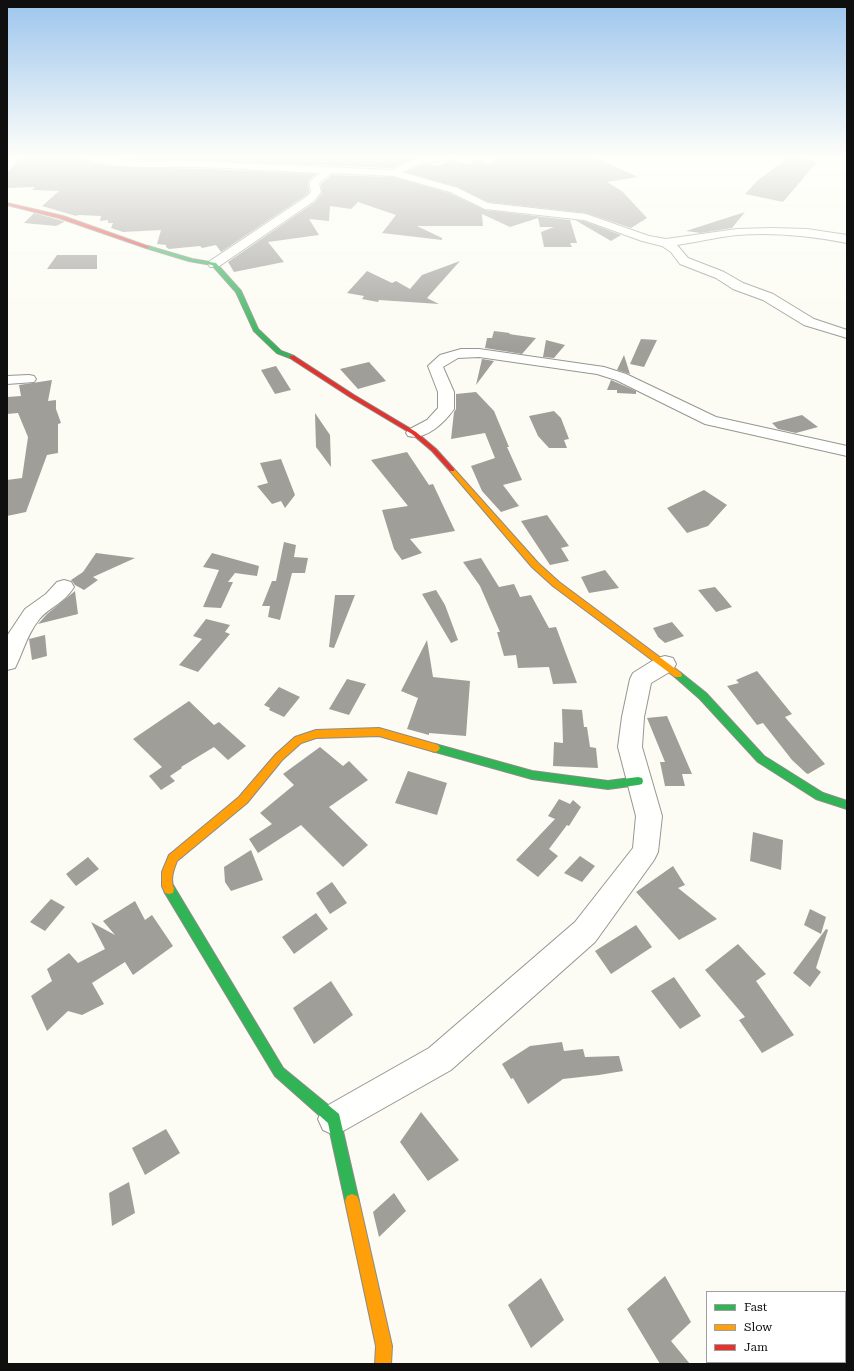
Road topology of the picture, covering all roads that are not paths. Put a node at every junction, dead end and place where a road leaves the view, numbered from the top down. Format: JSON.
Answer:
{"nodes":[{"id":1,"x":71,"y":220,"type":"edge"},
{"id":2,"x":279,"y":220,"type":"edge"},
{"id":3,"x":594,"y":220,"type":"edge"},
{"id":4,"x":847,"y":239,"type":"edge"},
{"id":5,"x":666,"y":243,"type":"junction"},
{"id":6,"x":214,"y":264,"type":"junction"},
{"id":7,"x":847,"y":334,"type":"edge"},
{"id":8,"x":7,"y":380,"type":"edge"},
{"id":9,"x":29,"y":380,"type":"dead end"},
{"id":10,"x":414,"y":432,"type":"junction"},
{"id":11,"x":847,"y":451,"type":"edge"},
{"id":12,"x":64,"y":587,"type":"dead end"},
{"id":13,"x":7,"y":662,"type":"edge"},
{"id":14,"x":665,"y":664,"type":"junction"},
{"id":15,"x":638,"y":781,"type":"junction"},
{"id":16,"x":847,"y":805,"type":"edge"},
{"id":17,"x":334,"y":1119,"type":"junction"},
{"id":18,"x":382,"y":1364,"type":"edge"}],
"edges":[{"from":1,"to":6,"type":"street"},
{"from":2,"to":6,"type":"street"},
{"from":3,"to":5,"type":"street"},
{"from":4,"to":5,"type":"street"},
{"from":5,"to":7,"type":"street"},
{"from":6,"to":10,"type":"street"},
{"from":8,"to":9,"type":"street"},
{"from":10,"to":11,"type":"street"},
{"from":10,"to":14,"type":"street"},
{"from":12,"to":13,"type":"street"},
{"from":14,"to":15,"type":"street"},
{"from":14,"to":16,"type":"street"},
{"from":15,"to":17,"type":"street"},
{"from":15,"to":17,"type":"street"},
{"from":17,"to":18,"type":"street"}]}
